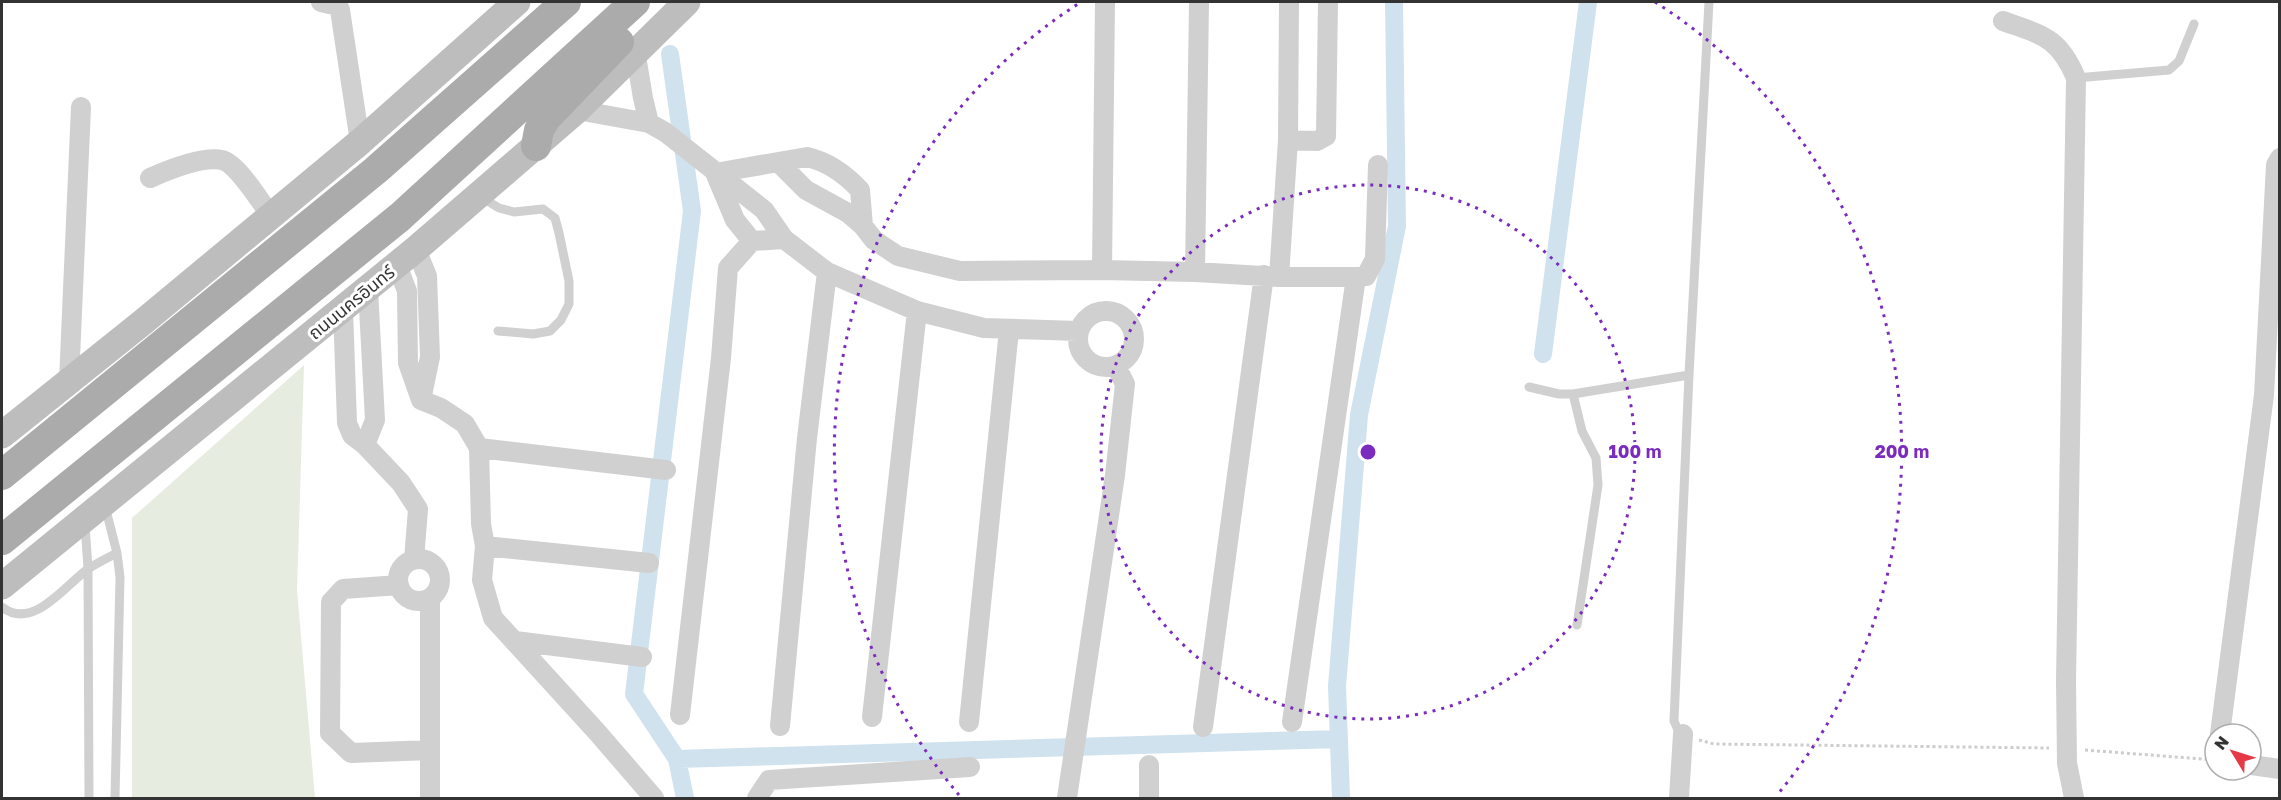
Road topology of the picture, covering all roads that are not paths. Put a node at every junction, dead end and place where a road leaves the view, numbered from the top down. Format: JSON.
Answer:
{"nodes":[{"id":1,"x":321,"y":2,"type":"edge"},
{"id":2,"x":517,"y":2,"type":"edge"},
{"id":3,"x":555,"y":2,"type":"edge"},
{"id":4,"x":566,"y":2,"type":"edge"},
{"id":5,"x":635,"y":2,"type":"edge"},
{"id":6,"x":655,"y":2,"type":"edge"},
{"id":7,"x":687,"y":2,"type":"edge"},
{"id":8,"x":1105,"y":2,"type":"edge"},
{"id":9,"x":1199,"y":2,"type":"edge"},
{"id":10,"x":1289,"y":2,"type":"edge"},
{"id":11,"x":1328,"y":2,"type":"edge"},
{"id":12,"x":1709,"y":2,"type":"edge"},
{"id":13,"x":2003,"y":21,"type":"dead end"},
{"id":14,"x":2194,"y":24,"type":"dead end"},
{"id":15,"x":539,"y":26,"type":"junction"},
{"id":16,"x":635,"y":50,"type":"junction"},
{"id":17,"x":2076,"y":78,"type":"junction"},
{"id":18,"x":81,"y":107,"type":"dead end"},
{"id":19,"x":577,"y":110,"type":"junction"},
{"id":20,"x":649,"y":123,"type":"junction"},
{"id":21,"x":1288,"y":140,"type":"junction"},
{"id":22,"x":360,"y":142,"type":"junction"},
{"id":23,"x":536,"y":146,"type":"junction"},
{"id":24,"x":2280,"y":158,"type":"edge"},
{"id":25,"x":779,"y":163,"type":"junction"},
{"id":26,"x":1378,"y":165,"type":"dead end"},
{"id":27,"x":715,"y":173,"type":"junction"},
{"id":28,"x":150,"y":178,"type":"dead end"},
{"id":29,"x":478,"y":196,"type":"junction"},
{"id":30,"x":271,"y":216,"type":"junction"},
{"id":31,"x":863,"y":226,"type":"junction"},
{"id":32,"x":784,"y":239,"type":"junction"},
{"id":33,"x":752,"y":240,"type":"junction"},
{"id":34,"x":407,"y":257,"type":"junction"},
{"id":35,"x":1102,"y":270,"type":"junction"},
{"id":36,"x":827,"y":272,"type":"junction"},
{"id":37,"x":1195,"y":272,"type":"junction"},
{"id":38,"x":1271,"y":276,"type":"junction"},
{"id":39,"x":1356,"y":276,"type":"junction"},
{"id":40,"x":368,"y":289,"type":"junction"},
{"id":41,"x":343,"y":309,"type":"junction"},
{"id":42,"x":917,"y":311,"type":"junction"},
{"id":43,"x":1009,"y":330,"type":"junction"},
{"id":44,"x":498,"y":331,"type":"dead end"},
{"id":45,"x":1078,"y":331,"type":"junction"},
{"id":46,"x":1116,"y":366,"type":"junction"},
{"id":47,"x":1689,"y":375,"type":"junction"},
{"id":48,"x":69,"y":381,"type":"junction"},
{"id":49,"x":1529,"y":387,"type":"dead end"},
{"id":50,"x":1573,"y":394,"type":"junction"},
{"id":51,"x":4,"y":428,"type":"edge"},
{"id":52,"x":365,"y":445,"type":"junction"},
{"id":53,"x":479,"y":448,"type":"junction"},
{"id":54,"x":666,"y":470,"type":"dead end"},
{"id":55,"x":2,"y":475,"type":"edge"},
{"id":56,"x":94,"y":512,"type":"junction"},
{"id":57,"x":2,"y":540,"type":"edge"},
{"id":58,"x":485,"y":546,"type":"junction"},
{"id":59,"x":117,"y":553,"type":"junction"},
{"id":60,"x":414,"y":560,"type":"junction"},
{"id":61,"x":649,"y":563,"type":"dead end"},
{"id":62,"x":88,"y":568,"type":"junction"},
{"id":63,"x":399,"y":585,"type":"junction"},
{"id":64,"x":2,"y":586,"type":"edge"},
{"id":65,"x":430,"y":599,"type":"junction"},
{"id":66,"x":2,"y":607,"type":"edge"},
{"id":67,"x":1577,"y":625,"type":"dead end"},
{"id":68,"x":515,"y":641,"type":"junction"},
{"id":69,"x":642,"y":657,"type":"dead end"},
{"id":70,"x":680,"y":715,"type":"dead end"},
{"id":71,"x":872,"y":717,"type":"dead end"},
{"id":72,"x":969,"y":722,"type":"dead end"},
{"id":73,"x":1292,"y":722,"type":"dead end"},
{"id":74,"x":2222,"y":722,"type":"edge"},
{"id":75,"x":780,"y":726,"type":"dead end"},
{"id":76,"x":1203,"y":727,"type":"dead end"},
{"id":77,"x":1683,"y":734,"type":"joint"},
{"id":78,"x":430,"y":750,"type":"junction"},
{"id":79,"x":1149,"y":765,"type":"dead end"},
{"id":80,"x":970,"y":767,"type":"dead end"},
{"id":81,"x":2263,"y":767,"type":"edge"},
{"id":82,"x":2280,"y":770,"type":"edge"},
{"id":83,"x":1068,"y":790,"type":"edge"},
{"id":84,"x":89,"y":798,"type":"edge"},
{"id":85,"x":115,"y":798,"type":"edge"},
{"id":86,"x":430,"y":798,"type":"edge"},
{"id":87,"x":654,"y":798,"type":"edge"},
{"id":88,"x":757,"y":798,"type":"edge"},
{"id":89,"x":1149,"y":798,"type":"edge"},
{"id":90,"x":1679,"y":798,"type":"edge"},
{"id":91,"x":2074,"y":798,"type":"edge"}],
"edges":[{"from":1,"to":22,"type":"street"},
{"from":2,"to":22,"type":"main road"},
{"from":3,"to":15,"type":"main road"},
{"from":4,"to":15,"type":"main road"},
{"from":5,"to":57,"type":"main road","name":"ถนนนครอินทร์"},
{"from":6,"to":23,"type":"main road"},
{"from":7,"to":16,"type":"main road","name":"ถนนนครอินทร์"},
{"from":8,"to":35,"type":"street"},
{"from":9,"to":37,"type":"street"},
{"from":10,"to":21,"type":"street"},
{"from":11,"to":21,"type":"street"},
{"from":12,"to":47,"type":"lane"},
{"from":13,"to":17,"type":"street"},
{"from":14,"to":17,"type":"lane"},
{"from":15,"to":55,"type":"main road"},
{"from":16,"to":19,"type":"main road","name":"ถนนนครอินทร์"},
{"from":16,"to":20,"type":"street"},
{"from":17,"to":91,"type":"street"},
{"from":18,"to":48,"type":"street"},
{"from":19,"to":20,"type":"street"},
{"from":19,"to":23,"type":"main road","name":"ถนนนครอินทร์"},
{"from":20,"to":27,"type":"street"},
{"from":21,"to":38,"type":"street"},
{"from":22,"to":30,"type":"main road"},
{"from":23,"to":29,"type":"main road","name":"ถนนนครอินทร์"},
{"from":24,"to":74,"type":"street"},
{"from":25,"to":27,"type":"street"},
{"from":25,"to":31,"type":"street"},
{"from":25,"to":31,"type":"street"},
{"from":26,"to":39,"type":"street"},
{"from":27,"to":32,"type":"street"},
{"from":27,"to":33,"type":"street"},
{"from":28,"to":30,"type":"street"},
{"from":29,"to":34,"type":"main road","name":"ถนนนครอินทร์"},
{"from":29,"to":44,"type":"lane"},
{"from":30,"to":48,"type":"main road"},
{"from":31,"to":35,"type":"street"},
{"from":32,"to":33,"type":"street"},
{"from":32,"to":36,"type":"street"},
{"from":33,"to":70,"type":"street"},
{"from":34,"to":40,"type":"main road","name":"ถนนนครอินทร์"},
{"from":34,"to":53,"type":"street"},
{"from":35,"to":37,"type":"street"},
{"from":36,"to":42,"type":"street"},
{"from":36,"to":75,"type":"street"},
{"from":37,"to":38,"type":"street"},
{"from":38,"to":39,"type":"street"},
{"from":38,"to":76,"type":"street"},
{"from":39,"to":73,"type":"street"},
{"from":40,"to":41,"type":"main road","name":"ถนนนครอินทร์"},
{"from":40,"to":52,"type":"street"},
{"from":41,"to":52,"type":"street"},
{"from":41,"to":56,"type":"main road","name":"ถนนนครอินทร์"},
{"from":42,"to":43,"type":"street"},
{"from":42,"to":71,"type":"street"},
{"from":43,"to":45,"type":"street"},
{"from":43,"to":72,"type":"street"},
{"from":45,"to":46,"type":"street"},
{"from":45,"to":46,"type":"street"},
{"from":46,"to":83,"type":"street"},
{"from":47,"to":50,"type":"lane"},
{"from":47,"to":77,"type":"lane"},
{"from":48,"to":51,"type":"main road"},
{"from":49,"to":50,"type":"lane"},
{"from":50,"to":67,"type":"lane"},
{"from":52,"to":60,"type":"street"},
{"from":53,"to":54,"type":"street"},
{"from":53,"to":58,"type":"street"},
{"from":56,"to":59,"type":"lane"},
{"from":56,"to":62,"type":"lane"},
{"from":56,"to":64,"type":"main road","name":"ถนนนครอินทร์"},
{"from":58,"to":61,"type":"street"},
{"from":58,"to":68,"type":"street"},
{"from":59,"to":62,"type":"lane"},
{"from":59,"to":85,"type":"lane"},
{"from":60,"to":63,"type":"street"},
{"from":60,"to":65,"type":"street"},
{"from":62,"to":66,"type":"lane"},
{"from":62,"to":84,"type":"lane"},
{"from":63,"to":65,"type":"street"},
{"from":63,"to":78,"type":"street"},
{"from":65,"to":78,"type":"street"},
{"from":68,"to":69,"type":"street"},
{"from":68,"to":87,"type":"street"},
{"from":77,"to":90,"type":"street"},
{"from":78,"to":86,"type":"street"},
{"from":79,"to":89,"type":"street"},
{"from":80,"to":88,"type":"street"},
{"from":81,"to":82,"type":"street"}]}
